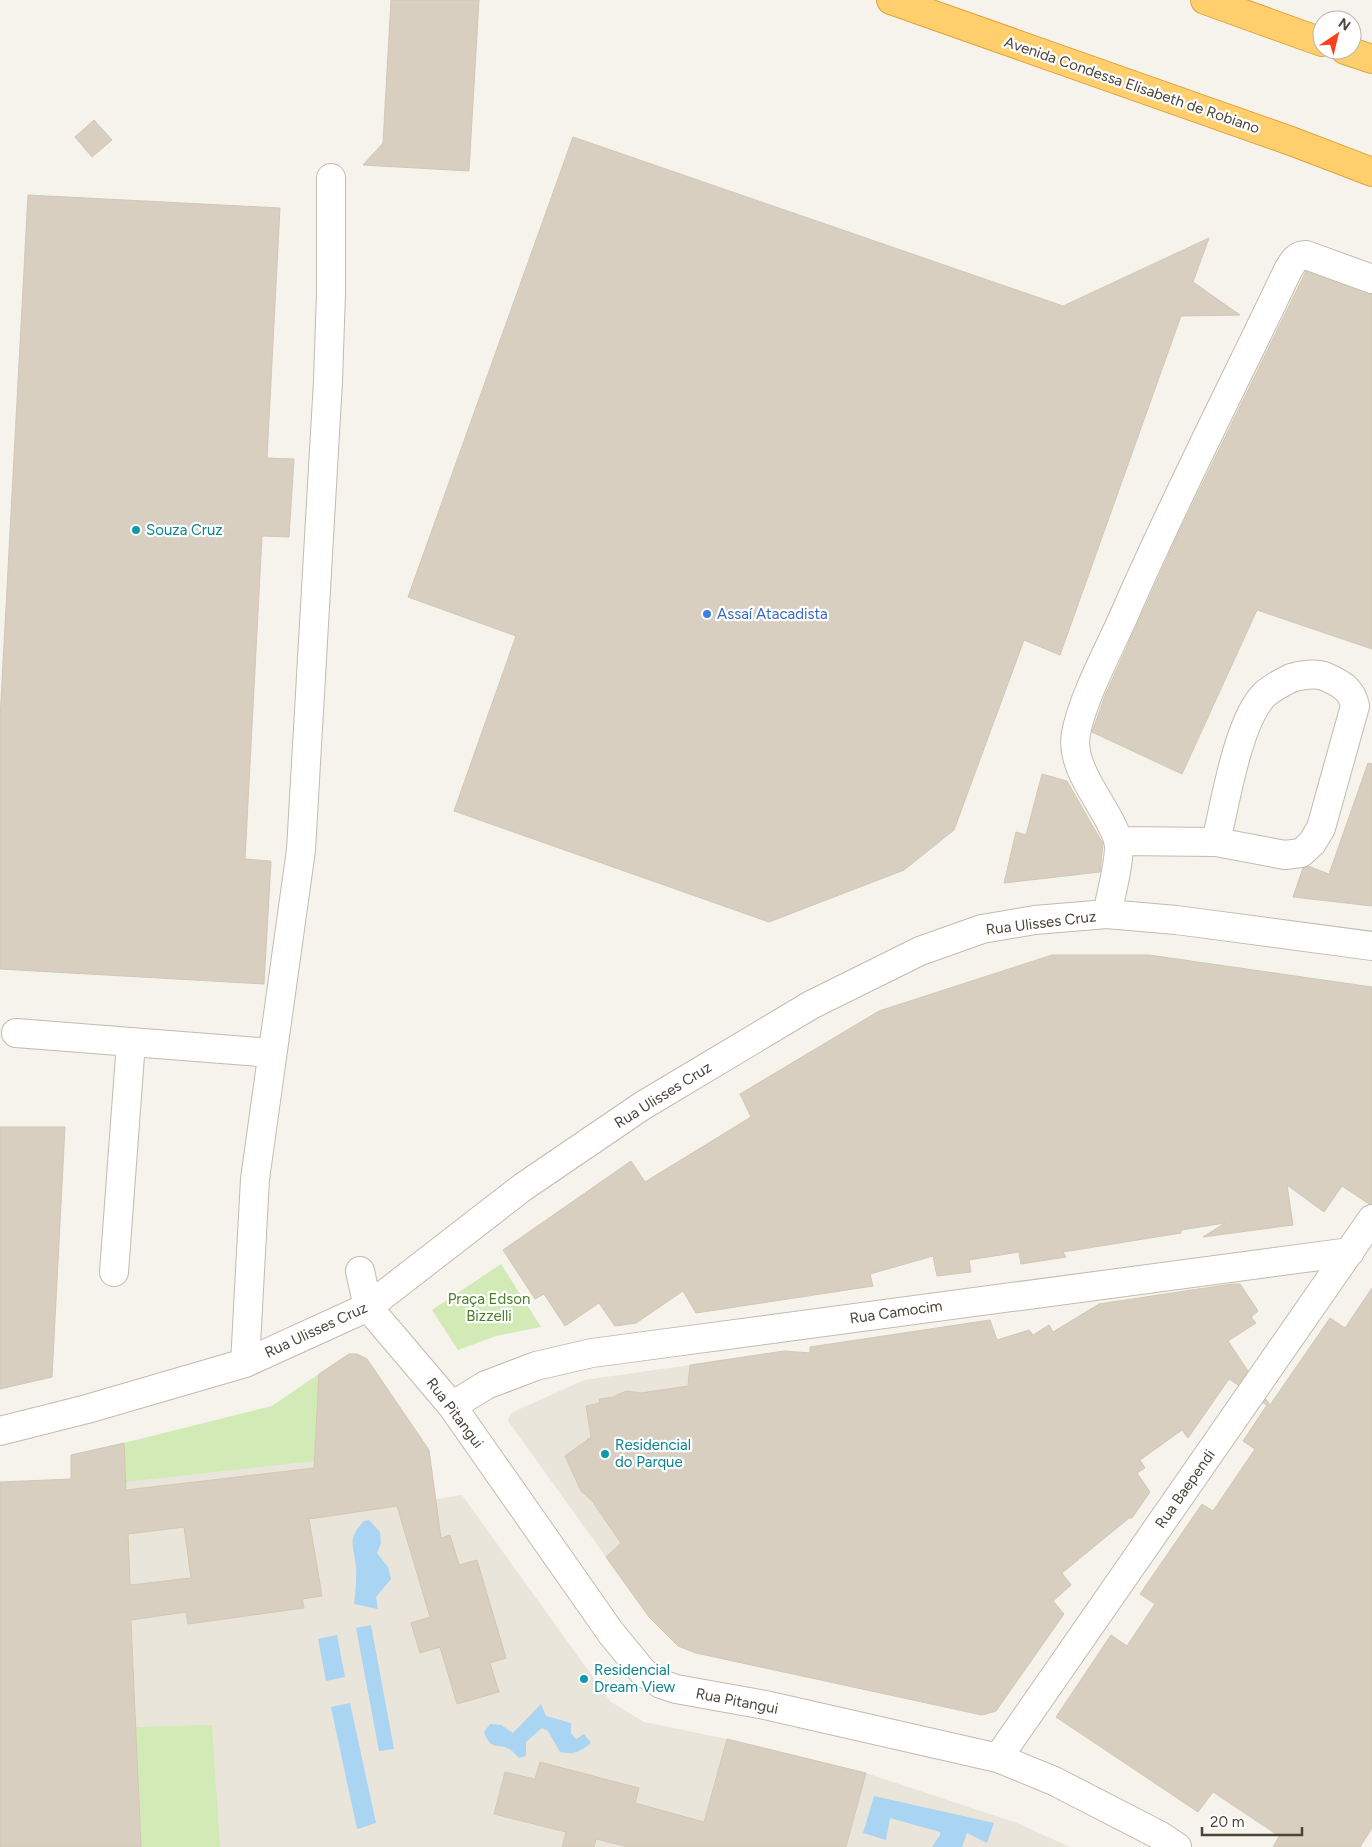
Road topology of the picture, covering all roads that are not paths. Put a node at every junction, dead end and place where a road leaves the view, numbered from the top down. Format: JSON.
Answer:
{"nodes":[{"id":1,"x":891,"y":0,"type":"edge"},
{"id":2,"x":1205,"y":0,"type":"edge"},
{"id":3,"x":1312,"y":38,"type":"edge"},
{"id":4,"x":1372,"y":172,"type":"edge"},
{"id":5,"x":331,"y":178,"type":"dead end"},
{"id":6,"x":1372,"y":280,"type":"edge"},
{"id":7,"x":1118,"y":841,"type":"junction"},
{"id":8,"x":1216,"y":842,"type":"junction"},
{"id":9,"x":1107,"y":914,"type":"junction"},
{"id":10,"x":1372,"y":946,"type":"edge"},
{"id":11,"x":16,"y":1033,"type":"dead end"},
{"id":12,"x":131,"y":1042,"type":"junction"},
{"id":13,"x":272,"y":1053,"type":"junction"},
{"id":14,"x":1372,"y":1219,"type":"edge"},
{"id":15,"x":1350,"y":1252,"type":"junction"},
{"id":16,"x":360,"y":1271,"type":"dead end"},
{"id":17,"x":114,"y":1272,"type":"dead end"},
{"id":18,"x":368,"y":1307,"type":"junction"},
{"id":19,"x":245,"y":1363,"type":"junction"},
{"id":20,"x":452,"y":1406,"type":"junction"},
{"id":21,"x":0,"y":1432,"type":"edge"},
{"id":22,"x":998,"y":1758,"type":"junction"},
{"id":23,"x":1177,"y":1847,"type":"edge"}],
"edges":[{"from":1,"to":4,"type":"highway","name":"Avenida Condessa Elisabeth de Robiano"},
{"from":2,"to":3,"type":"highway"},
{"from":5,"to":13,"type":"street"},
{"from":6,"to":7,"type":"street"},
{"from":7,"to":8,"type":"street"},
{"from":7,"to":9,"type":"street"},
{"from":8,"to":8,"type":"street"},
{"from":9,"to":10,"type":"street","name":"Rua Ulisses Cruz"},
{"from":9,"to":18,"type":"street","name":"Rua Ulisses Cruz"},
{"from":11,"to":12,"type":"street"},
{"from":12,"to":13,"type":"street"},
{"from":12,"to":17,"type":"street"},
{"from":13,"to":19,"type":"street"},
{"from":14,"to":15,"type":"street","name":"Rua Baependi"},
{"from":15,"to":20,"type":"street","name":"Rua Camocim"},
{"from":15,"to":22,"type":"street","name":"Rua Baependi"},
{"from":16,"to":18,"type":"street"},
{"from":18,"to":19,"type":"street","name":"Rua Ulisses Cruz"},
{"from":18,"to":20,"type":"street","name":"Rua Pitangui"},
{"from":19,"to":21,"type":"street","name":"Rua Ulisses Cruz"},
{"from":20,"to":22,"type":"street","name":"Rua Pitangui"},
{"from":22,"to":23,"type":"street","name":"Rua Pitangui"}]}
